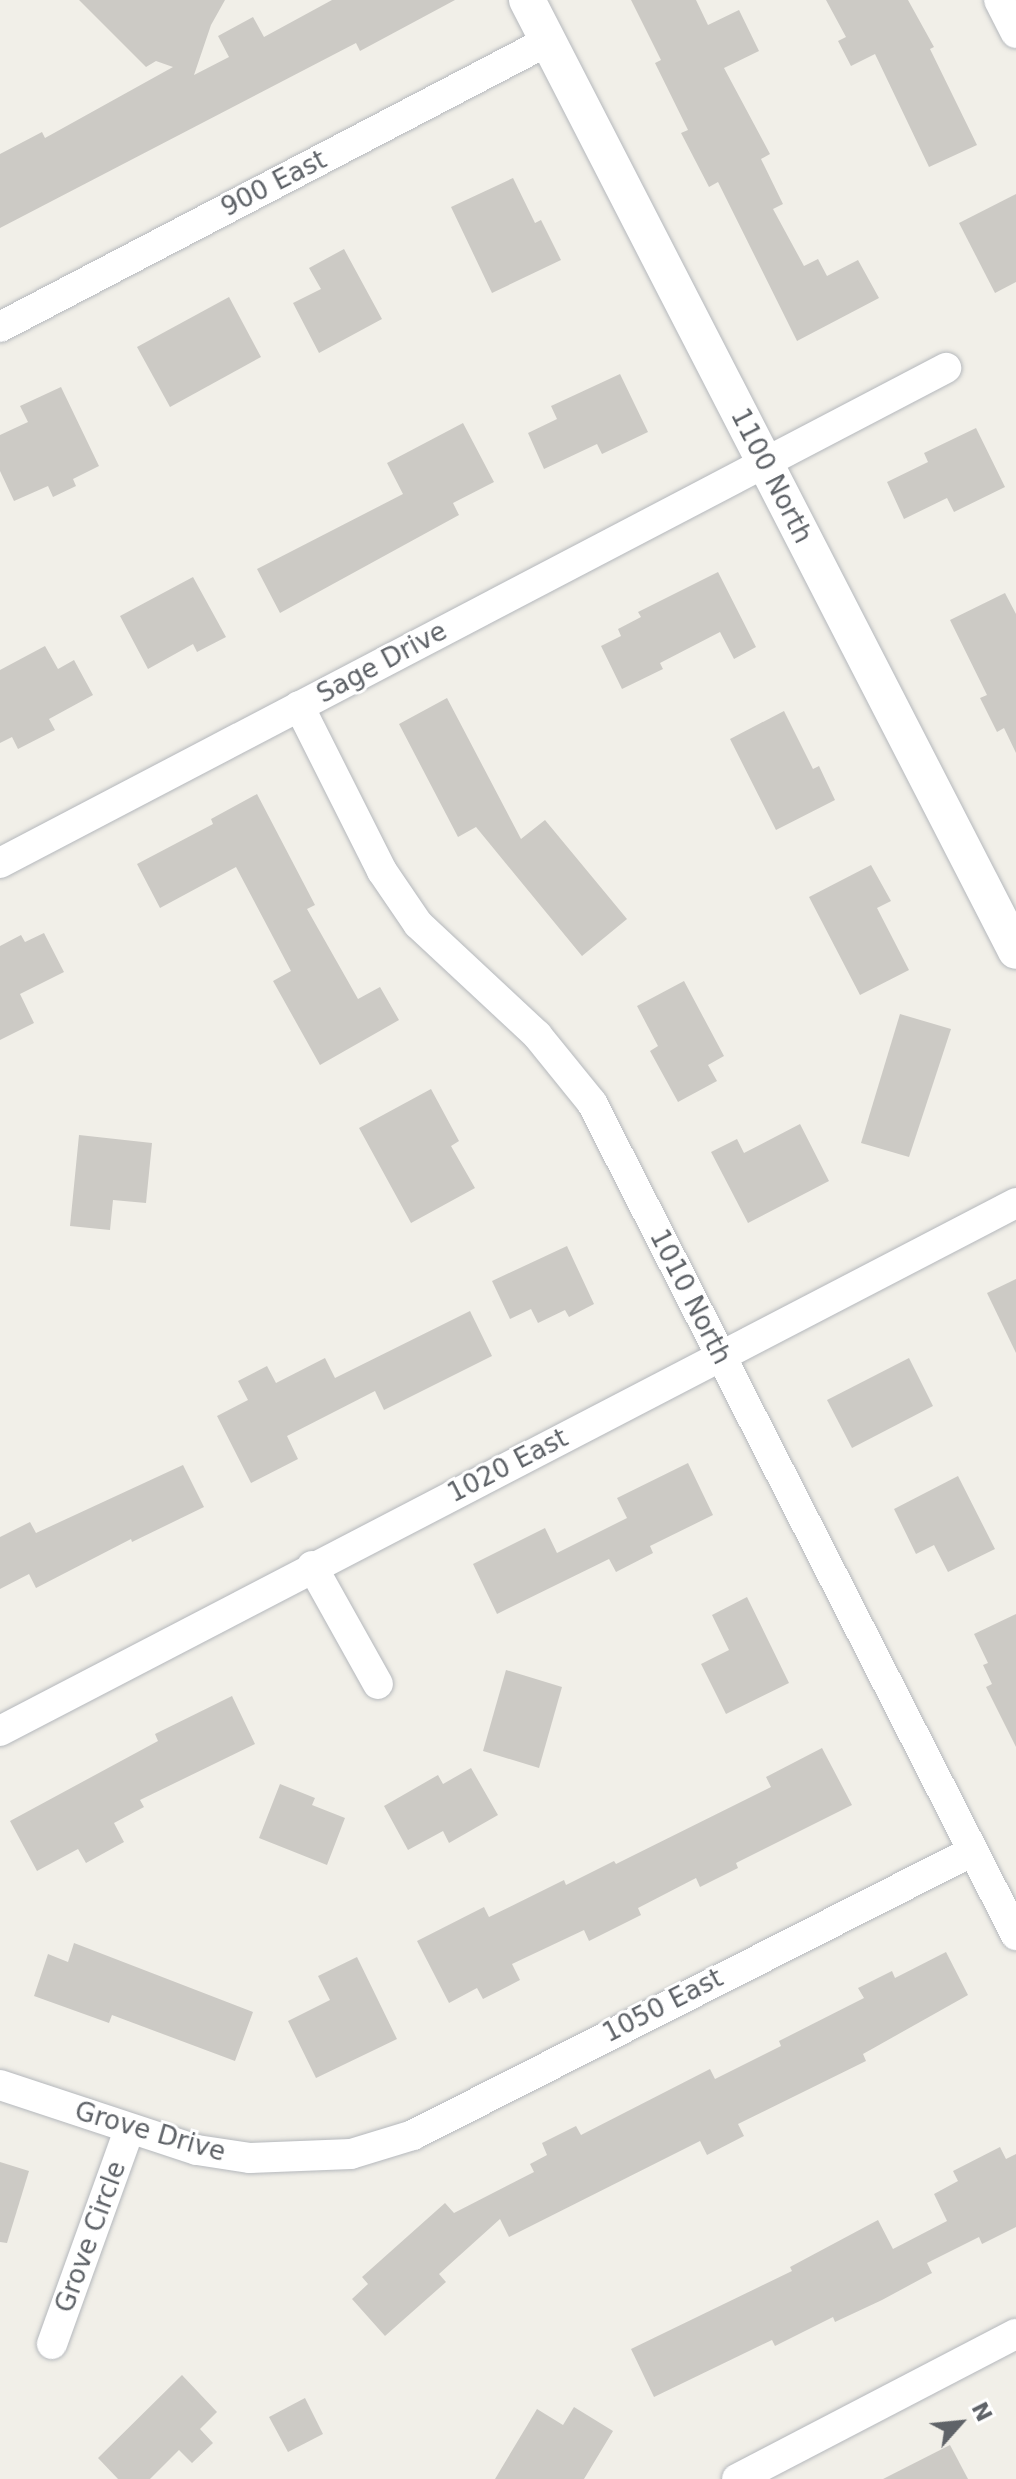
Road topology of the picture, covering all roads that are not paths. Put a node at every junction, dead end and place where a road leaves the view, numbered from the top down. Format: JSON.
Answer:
{"nodes":[{"id":1,"x":527,"y":0,"type":"edge"},
{"id":2,"x":999,"y":0,"type":"edge"},
{"id":3,"x":1016,"y":33,"type":"edge"},
{"id":4,"x":548,"y":41,"type":"junction"},
{"id":5,"x":0,"y":327,"type":"edge"},
{"id":6,"x":946,"y":368,"type":"dead end"},
{"id":7,"x":764,"y":462,"type":"junction"},
{"id":8,"x":299,"y":706,"type":"junction"},
{"id":9,"x":0,"y":863,"type":"edge"},
{"id":10,"x":1016,"y":951,"type":"edge"},
{"id":11,"x":1016,"y":1203,"type":"edge"},
{"id":12,"x":719,"y":1354,"type":"junction"},
{"id":13,"x":312,"y":1566,"type":"junction"},
{"id":14,"x":378,"y":1684,"type":"dead end"},
{"id":15,"x":0,"y":1731,"type":"edge"},
{"id":16,"x":973,"y":1851,"type":"junction"},
{"id":17,"x":1016,"y":1935,"type":"edge"},
{"id":18,"x":0,"y":2085,"type":"edge"},
{"id":19,"x":129,"y":2130,"type":"junction"},
{"id":20,"x":351,"y":2154,"type":"joint"},
{"id":21,"x":1016,"y":2334,"type":"edge"},
{"id":22,"x":52,"y":2344,"type":"dead end"},
{"id":23,"x":737,"y":2479,"type":"edge"}],
"edges":[{"from":1,"to":4,"type":"street","name":"1100 North"},
{"from":2,"to":3,"type":"street"},
{"from":4,"to":5,"type":"street","name":"900 East"},
{"from":4,"to":7,"type":"street","name":"1100 North"},
{"from":6,"to":7,"type":"street","name":"Sage Drive"},
{"from":7,"to":8,"type":"street","name":"Sage Drive"},
{"from":7,"to":10,"type":"street","name":"1100 North"},
{"from":8,"to":9,"type":"street","name":"Sage Drive"},
{"from":8,"to":12,"type":"street","name":"1010 North"},
{"from":11,"to":12,"type":"street","name":"1020 East"},
{"from":12,"to":13,"type":"street","name":"1020 East"},
{"from":12,"to":16,"type":"street","name":"1010 North"},
{"from":13,"to":14,"type":"street"},
{"from":13,"to":15,"type":"street","name":"1020 East"},
{"from":16,"to":17,"type":"street","name":"1010 North"},
{"from":16,"to":20,"type":"street","name":"1050 East"},
{"from":18,"to":19,"type":"street","name":"Grove Drive"},
{"from":19,"to":20,"type":"street","name":"Grove Drive"},
{"from":19,"to":22,"type":"street","name":"Grove Circle"},
{"from":21,"to":23,"type":"street"}]}
